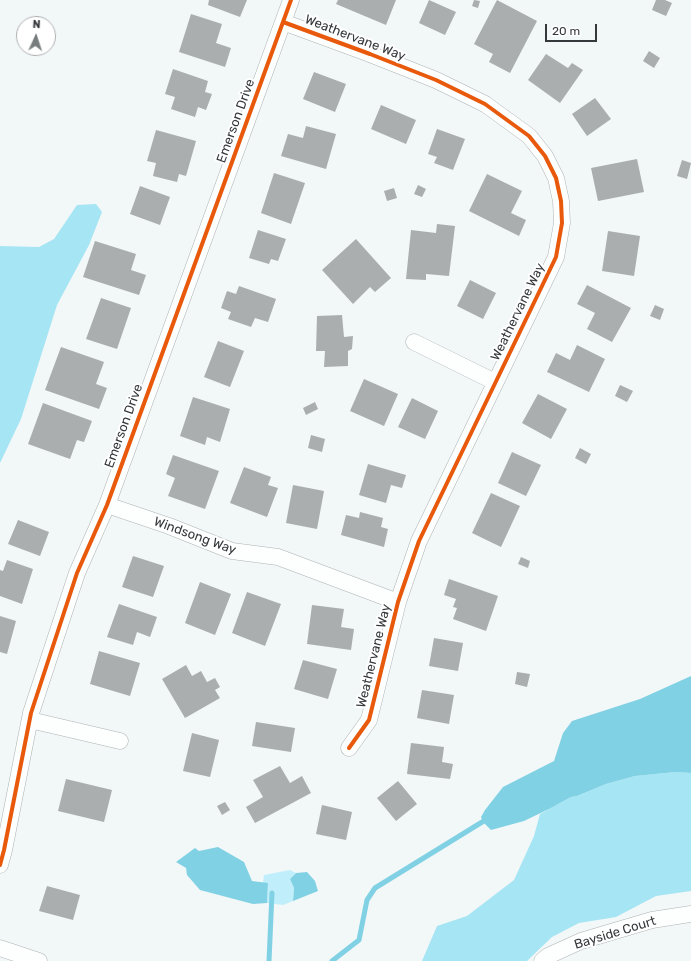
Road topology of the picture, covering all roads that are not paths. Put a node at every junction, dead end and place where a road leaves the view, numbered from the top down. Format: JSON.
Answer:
{"nodes":[{"id":1,"x":291,"y":0,"type":"edge"},
{"id":2,"x":283,"y":22,"type":"junction"},
{"id":3,"x":414,"y":342,"type":"dead end"},
{"id":4,"x":496,"y":382,"type":"junction"},
{"id":5,"x":106,"y":505,"type":"junction"},
{"id":6,"x":398,"y":602,"type":"junction"},
{"id":7,"x":30,"y":720,"type":"junction"},
{"id":8,"x":120,"y":740,"type":"dead end"},
{"id":9,"x":349,"y":748,"type":"dead end"},
{"id":10,"x":0,"y":865,"type":"edge"},
{"id":11,"x":691,"y":914,"type":"edge"},
{"id":12,"x":0,"y":948,"type":"edge"},
{"id":13,"x":39,"y":961,"type":"edge"},
{"id":14,"x":542,"y":961,"type":"edge"}],
"edges":[{"from":1,"to":2,"type":"street","name":"Emerson Drive"},
{"from":2,"to":4,"type":"street","name":"Weathervane Way"},
{"from":2,"to":5,"type":"street","name":"Emerson Drive"},
{"from":3,"to":4,"type":"street"},
{"from":4,"to":6,"type":"street","name":"Weathervane Way"},
{"from":5,"to":6,"type":"street","name":"Windsong Way"},
{"from":5,"to":7,"type":"street","name":"Emerson Drive"},
{"from":6,"to":9,"type":"street","name":"Weathervane Way"},
{"from":7,"to":8,"type":"street"},
{"from":7,"to":10,"type":"street","name":"Emerson Drive"},
{"from":11,"to":14,"type":"street","name":"Bayside Court"},
{"from":12,"to":13,"type":"street"}]}
